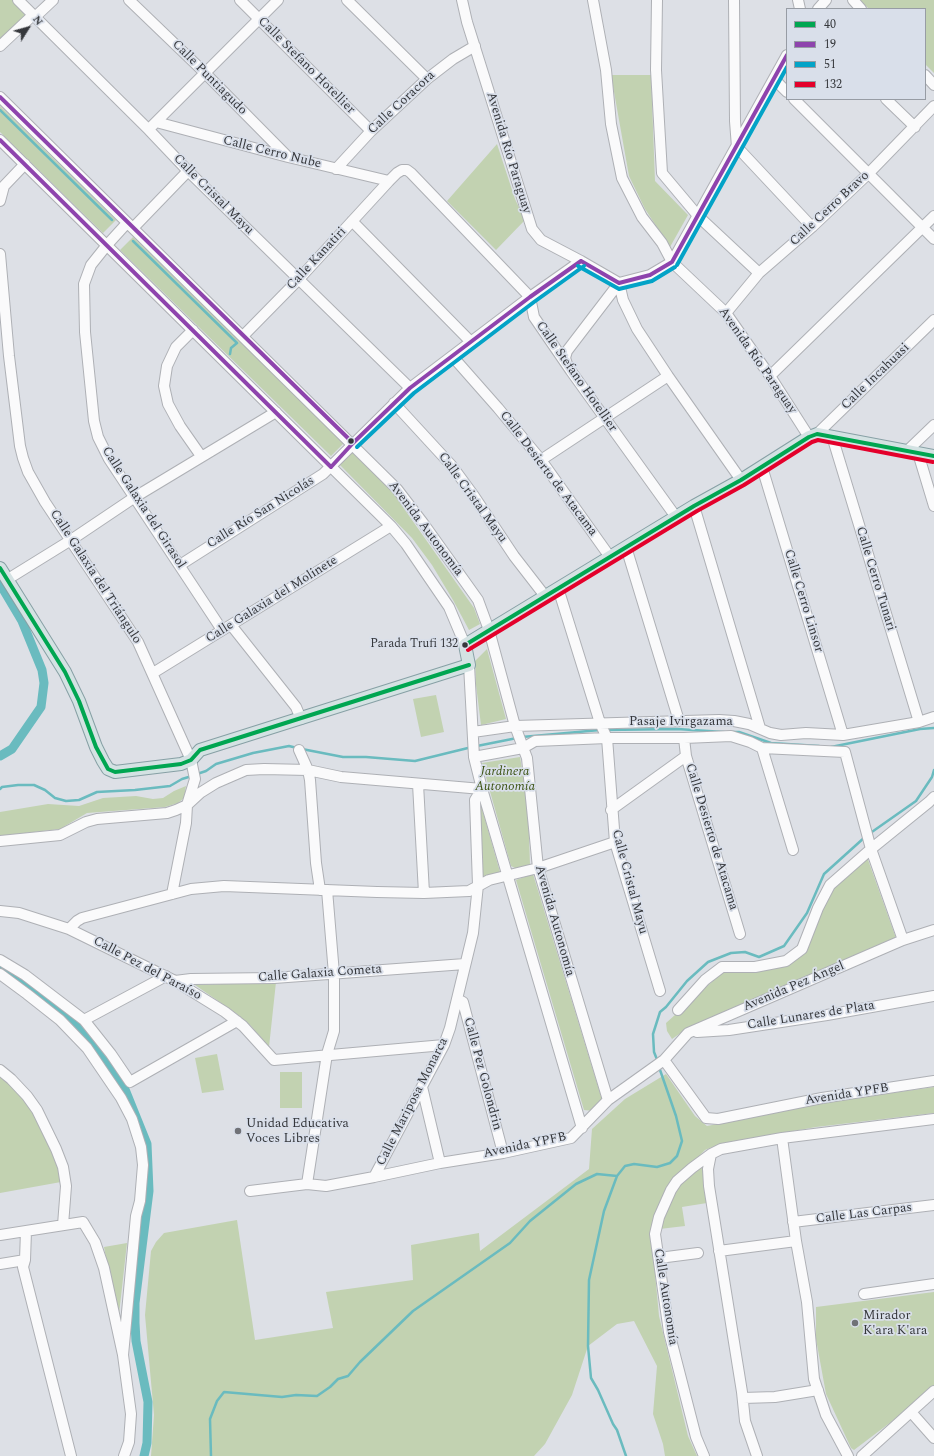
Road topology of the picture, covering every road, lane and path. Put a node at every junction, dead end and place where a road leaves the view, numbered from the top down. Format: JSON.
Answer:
{"nodes":[{"id":1,"x":18,"y":0,"type":"edge"},
{"id":2,"x":53,"y":0,"type":"edge"},
{"id":3,"x":129,"y":0,"type":"edge"},
{"id":4,"x":240,"y":0,"type":"edge"},
{"id":5,"x":278,"y":0,"type":"edge"},
{"id":6,"x":347,"y":0,"type":"edge"},
{"id":7,"x":593,"y":0,"type":"edge"},
{"id":8,"x":657,"y":0,"type":"edge"},
{"id":9,"x":734,"y":0,"type":"edge"},
{"id":10,"x":826,"y":0,"type":"edge"},
{"id":11,"x":853,"y":0,"type":"edge"},
{"id":12,"x":461,"y":2,"type":"edge"},
{"id":13,"x":819,"y":8,"type":"edge"},
{"id":14,"x":860,"y":8,"type":"edge"},
{"id":15,"x":34,"y":16,"type":"junction"},
{"id":16,"x":259,"y":19,"type":"junction"},
{"id":17,"x":0,"y":46,"type":"edge"},
{"id":18,"x":475,"y":46,"type":"junction"},
{"id":19,"x":786,"y":57,"type":"edge"},
{"id":20,"x":205,"y":73,"type":"junction"},
{"id":21,"x":926,"y":76,"type":"edge"},
{"id":22,"x":426,"y":79,"type":"junction"},
{"id":23,"x":774,"y":79,"type":"junction"},
{"id":24,"x":934,"y":85,"type":"edge"},
{"id":25,"x":786,"y":91,"type":"edge"},
{"id":26,"x":0,"y":97,"type":"edge"},
{"id":27,"x":795,"y":100,"type":"edge"},
{"id":28,"x":887,"y":100,"type":"edge"},
{"id":29,"x":934,"y":106,"type":"edge"},
{"id":30,"x":153,"y":126,"type":"junction"},
{"id":31,"x":915,"y":127,"type":"junction"},
{"id":32,"x":371,"y":132,"type":"junction"},
{"id":33,"x":0,"y":140,"type":"edge"},
{"id":34,"x":737,"y":147,"type":"junction"},
{"id":35,"x":288,"y":158,"type":"junction"},
{"id":36,"x":25,"y":164,"type":"junction"},
{"id":37,"x":336,"y":169,"type":"junction"},
{"id":38,"x":188,"y":171,"type":"junction"},
{"id":39,"x":868,"y":174,"type":"junction"},
{"id":40,"x":389,"y":181,"type":"junction"},
{"id":41,"x":0,"y":201,"type":"edge"},
{"id":42,"x":934,"y":216,"type":"edge"},
{"id":43,"x":699,"y":217,"type":"junction"},
{"id":44,"x":352,"y":221,"type":"junction"},
{"id":45,"x":130,"y":225,"type":"junction"},
{"id":46,"x":812,"y":227,"type":"junction"},
{"id":47,"x":923,"y":227,"type":"junction"},
{"id":48,"x":934,"y":239,"type":"edge"},
{"id":49,"x":107,"y":245,"type":"junction"},
{"id":50,"x":0,"y":254,"type":"edge"},
{"id":51,"x":582,"y":261,"type":"junction"},
{"id":52,"x":672,"y":262,"type":"junction"},
{"id":53,"x":760,"y":273,"type":"junction"},
{"id":54,"x":299,"y":279,"type":"junction"},
{"id":55,"x":619,"y":283,"type":"junction"},
{"id":56,"x":530,"y":297,"type":"junction"},
{"id":57,"x":726,"y":313,"type":"junction"},
{"id":58,"x":934,"y":320,"type":"edge"},
{"id":59,"x":193,"y":330,"type":"junction"},
{"id":60,"x":244,"y":336,"type":"junction"},
{"id":61,"x":470,"y":342,"type":"junction"},
{"id":62,"x":453,"y":357,"type":"junction"},
{"id":63,"x":566,"y":364,"type":"junction"},
{"id":64,"x":668,"y":376,"type":"junction"},
{"id":65,"x":770,"y":376,"type":"junction"},
{"id":66,"x":410,"y":388,"type":"junction"},
{"id":67,"x":394,"y":403,"type":"junction"},
{"id":68,"x":276,"y":412,"type":"junction"},
{"id":69,"x":604,"y":418,"type":"junction"},
{"id":70,"x":934,"y":425,"type":"edge"},
{"id":71,"x":813,"y":435,"type":"junction"},
{"id":72,"x":832,"y":436,"type":"junction"},
{"id":73,"x":353,"y":444,"type":"junction"},
{"id":74,"x":913,"y":452,"type":"junction"},
{"id":75,"x":201,"y":456,"type":"junction"},
{"id":76,"x":934,"y":456,"type":"edge"},
{"id":77,"x":541,"y":460,"type":"junction"},
{"id":78,"x":331,"y":467,"type":"junction"},
{"id":79,"x":762,"y":467,"type":"junction"},
{"id":80,"x":741,"y":480,"type":"junction"},
{"id":81,"x":135,"y":497,"type":"junction"},
{"id":82,"x":694,"y":506,"type":"junction"},
{"id":83,"x":934,"y":506,"type":"edge"},
{"id":84,"x":676,"y":517,"type":"junction"},
{"id":85,"x":391,"y":526,"type":"junction"},
{"id":86,"x":71,"y":540,"type":"junction"},
{"id":87,"x":626,"y":547,"type":"junction"},
{"id":88,"x":610,"y":557,"type":"junction"},
{"id":89,"x":180,"y":565,"type":"junction"},
{"id":90,"x":0,"y":568,"type":"edge"},
{"id":91,"x":8,"y":579,"type":"junction"},
{"id":92,"x":558,"y":588,"type":"junction"},
{"id":93,"x":545,"y":596,"type":"junction"},
{"id":94,"x":231,"y":625,"type":"junction"},
{"id":95,"x":222,"y":630,"type":"junction"},
{"id":96,"x":489,"y":630,"type":"junction"},
{"id":97,"x":465,"y":645,"type":"junction"},
{"id":98,"x":469,"y":665,"type":"junction"},
{"id":99,"x":153,"y":673,"type":"junction"},
{"id":100,"x":934,"y":717,"type":"edge"},
{"id":101,"x":301,"y":719,"type":"junction"},
{"id":102,"x":679,"y":721,"type":"junction"},
{"id":103,"x":919,"y":722,"type":"junction"},
{"id":104,"x":600,"y":723,"type":"junction"},
{"id":105,"x":515,"y":726,"type":"junction"},
{"id":106,"x":760,"y":728,"type":"junction"},
{"id":107,"x":473,"y":732,"type":"junction"},
{"id":108,"x":843,"y":735,"type":"junction"},
{"id":109,"x":607,"y":738,"type":"junction"},
{"id":110,"x":684,"y":738,"type":"junction"},
{"id":111,"x":523,"y":748,"type":"junction"},
{"id":112,"x":762,"y":748,"type":"junction"},
{"id":113,"x":299,"y":750,"type":"dead end"},
{"id":114,"x":686,"y":756,"type":"junction"},
{"id":115,"x":474,"y":757,"type":"junction"},
{"id":116,"x":193,"y":769,"type":"junction"},
{"id":117,"x":308,"y":770,"type":"junction"},
{"id":118,"x":418,"y":784,"type":"junction"},
{"id":119,"x":482,"y":789,"type":"junction"},
{"id":120,"x":934,"y":797,"type":"edge"},
{"id":121,"x":187,"y":805,"type":"junction"},
{"id":122,"x":612,"y":810,"type":"junction"},
{"id":123,"x":0,"y":841,"type":"edge"},
{"id":124,"x":869,"y":841,"type":"junction"},
{"id":125,"x":615,"y":842,"type":"junction"},
{"id":126,"x":793,"y":850,"type":"dead end"},
{"id":127,"x":538,"y":868,"type":"junction"},
{"id":128,"x":508,"y":876,"type":"junction"},
{"id":129,"x":478,"y":885,"type":"junction"},
{"id":130,"x":324,"y":890,"type":"junction"},
{"id":131,"x":424,"y":893,"type":"junction"},
{"id":132,"x":172,"y":894,"type":"junction"},
{"id":133,"x":0,"y":910,"type":"edge"},
{"id":134,"x":69,"y":929,"type":"junction"},
{"id":135,"x":934,"y":930,"type":"edge"},
{"id":136,"x":740,"y":934,"type":"dead end"},
{"id":137,"x":903,"y":940,"type":"junction"},
{"id":138,"x":0,"y":960,"type":"edge"},
{"id":139,"x":465,"y":964,"type":"junction"},
{"id":140,"x":334,"y":974,"type":"junction"},
{"id":141,"x":166,"y":976,"type":"junction"},
{"id":142,"x":3,"y":978,"type":"edge"},
{"id":143,"x":176,"y":981,"type":"junction"},
{"id":144,"x":660,"y":991,"type":"dead end"},
{"id":145,"x":934,"y":996,"type":"edge"},
{"id":146,"x":457,"y":999,"type":"junction"},
{"id":147,"x":678,"y":1010,"type":"dead end"},
{"id":148,"x":84,"y":1020,"type":"junction"},
{"id":149,"x":237,"y":1021,"type":"junction"},
{"id":150,"x":688,"y":1033,"type":"junction"},
{"id":151,"x":444,"y":1045,"type":"junction"},
{"id":152,"x":327,"y":1054,"type":"junction"},
{"id":153,"x":664,"y":1060,"type":"junction"},
{"id":154,"x":0,"y":1070,"type":"edge"},
{"id":155,"x":934,"y":1081,"type":"edge"},
{"id":156,"x":422,"y":1087,"type":"junction"},
{"id":157,"x":608,"y":1100,"type":"junction"},
{"id":158,"x":934,"y":1119,"type":"edge"},
{"id":159,"x":582,"y":1128,"type":"junction"},
{"id":160,"x":782,"y":1138,"type":"junction"},
{"id":161,"x":503,"y":1153,"type":"junction"},
{"id":162,"x":711,"y":1154,"type":"junction"},
{"id":163,"x":440,"y":1163,"type":"junction"},
{"id":164,"x":374,"y":1177,"type":"junction"},
{"id":165,"x":307,"y":1184,"type":"junction"},
{"id":166,"x":250,"y":1191,"type":"dead end"},
{"id":167,"x":934,"y":1205,"type":"edge"},
{"id":168,"x":793,"y":1222,"type":"junction"},
{"id":169,"x":63,"y":1225,"type":"junction"},
{"id":170,"x":26,"y":1231,"type":"junction"},
{"id":171,"x":0,"y":1235,"type":"edge"},
{"id":172,"x":796,"y":1241,"type":"junction"},
{"id":173,"x":719,"y":1251,"type":"junction"},
{"id":174,"x":698,"y":1253,"type":"dead end"},
{"id":175,"x":659,"y":1258,"type":"junction"},
{"id":176,"x":25,"y":1260,"type":"junction"},
{"id":177,"x":0,"y":1264,"type":"edge"},
{"id":178,"x":934,"y":1284,"type":"edge"},
{"id":179,"x":864,"y":1294,"type":"dead end"},
{"id":180,"x":123,"y":1355,"type":"junction"},
{"id":181,"x":818,"y":1390,"type":"junction"},
{"id":182,"x":934,"y":1391,"type":"edge"},
{"id":183,"x":743,"y":1398,"type":"junction"},
{"id":184,"x":911,"y":1412,"type":"junction"},
{"id":185,"x":934,"y":1438,"type":"edge"},
{"id":186,"x":71,"y":1456,"type":"edge"},
{"id":187,"x":124,"y":1456,"type":"edge"},
{"id":188,"x":704,"y":1456,"type":"edge"},
{"id":189,"x":757,"y":1456,"type":"edge"},
{"id":190,"x":848,"y":1456,"type":"edge"},
{"id":191,"x":862,"y":1456,"type":"edge"}],
"edges":[{"from":1,"to":15,"type":"street","name":"Calle Cristal Mayu"},
{"from":2,"to":15,"type":"street"},
{"from":3,"to":20,"type":"street","name":"Calle Puntiagudo"},
{"from":4,"to":16,"type":"street","name":"Calle Stefano Hotellier"},
{"from":5,"to":16,"type":"street"},
{"from":6,"to":22,"type":"street"},
{"from":7,"to":52,"type":"street","name":"Avenida Río Paraguay"},
{"from":8,"to":43,"type":"street"},
{"from":9,"to":34,"type":"street"},
{"from":10,"to":13,"type":"street"},
{"from":11,"to":14,"type":"street"},
{"from":12,"to":18,"type":"street","name":"Avenida Río Paraguay"},
{"from":15,"to":17,"type":"street"},
{"from":15,"to":30,"type":"street","name":"Calle Cristal Mayu"},
{"from":16,"to":20,"type":"street"},
{"from":16,"to":32,"type":"street","name":"Calle Stefano Hotellier"},
{"from":18,"to":22,"type":"street","name":"Calle Coracora"},
{"from":18,"to":51,"type":"street","name":"Avenida Río Paraguay"},
{"from":19,"to":23,"type":"street"},
{"from":20,"to":30,"type":"street"},
{"from":20,"to":35,"type":"street","name":"Calle Puntiagudo"},
{"from":21,"to":24,"type":"street"},
{"from":22,"to":32,"type":"street","name":"Calle Coracora"},
{"from":23,"to":25,"type":"street"},
{"from":23,"to":34,"type":"street"},
{"from":26,"to":45,"type":"street","name":"Avenida Autonomía"},
{"from":27,"to":39,"type":"street"},
{"from":28,"to":31,"type":"street"},
{"from":29,"to":31,"type":"street","name":"Calle Cerro Bravo"},
{"from":30,"to":35,"type":"street","name":"Calle Cerro Nube"},
{"from":30,"to":38,"type":"street","name":"Calle Cristal Mayu"},
{"from":31,"to":39,"type":"street","name":"Calle Cerro Bravo"},
{"from":32,"to":37,"type":"street","name":"Calle Coracora"},
{"from":33,"to":36,"type":"street","name":"Avenida Autonomía"},
{"from":34,"to":43,"type":"street"},
{"from":34,"to":46,"type":"street"},
{"from":35,"to":37,"type":"street","name":"Calle Cerro Nube"},
{"from":36,"to":41,"type":"street"},
{"from":36,"to":49,"type":"street","name":"Avenida Autonomía"},
{"from":37,"to":40,"type":"street","name":"Calle Cerro Nube"},
{"from":38,"to":45,"type":"street","name":"Calle Galaxia del Girasol"},
{"from":38,"to":54,"type":"street","name":"Calle Cristal Mayu"},
{"from":39,"to":46,"type":"street","name":"Calle Cerro Bravo"},
{"from":39,"to":47,"type":"street"},
{"from":40,"to":44,"type":"street","name":"Calle Kanatiri"},
{"from":40,"to":56,"type":"street"},
{"from":42,"to":47,"type":"street"},
{"from":43,"to":52,"type":"street"},
{"from":43,"to":53,"type":"street"},
{"from":44,"to":54,"type":"street","name":"Calle Kanatiri"},
{"from":44,"to":61,"type":"street"},
{"from":45,"to":49,"type":"street","name":"Calle Galaxia del Girasol"},
{"from":45,"to":60,"type":"street","name":"Avenida Autonomía"},
{"from":46,"to":53,"type":"street","name":"Calle Cerro Bravo"},
{"from":47,"to":48,"type":"street"},
{"from":47,"to":65,"type":"street"},
{"from":49,"to":59,"type":"street","name":"Avenida Autonomía"},
{"from":49,"to":81,"type":"street","name":"Calle Galaxia del Girasol"},
{"from":50,"to":86,"type":"street","name":"Calle Galaxia del Triángulo"},
{"from":51,"to":55,"type":"street","name":"Avenida Río Paraguay"},
{"from":51,"to":56,"type":"street","name":"Calle Río San Nicolás"},
{"from":52,"to":55,"type":"street"},
{"from":52,"to":57,"type":"street","name":"Avenida Río Paraguay"},
{"from":53,"to":57,"type":"street","name":"Calle Cerro Bravo"},
{"from":54,"to":60,"type":"street","name":"Calle Kanatiri"},
{"from":54,"to":66,"type":"street","name":"Calle Cristal Mayu"},
{"from":55,"to":63,"type":"street"},
{"from":55,"to":64,"type":"street"},
{"from":56,"to":61,"type":"street","name":"Calle Río San Nicolás"},
{"from":56,"to":63,"type":"street","name":"Calle Stefano Hotellier"},
{"from":57,"to":65,"type":"street","name":"Avenida Río Paraguay"},
{"from":58,"to":71,"type":"street","name":"Calle Incahuasi"},
{"from":59,"to":68,"type":"street","name":"Avenida Autonomía"},
{"from":59,"to":75,"type":"street"},
{"from":60,"to":73,"type":"street","name":"Avenida Autonomía"},
{"from":61,"to":62,"type":"street","name":"Calle Río San Nicolás"},
{"from":62,"to":66,"type":"street","name":"Calle Río San Nicolás"},
{"from":62,"to":77,"type":"street","name":"Calle Desierto de Atacama"},
{"from":63,"to":69,"type":"street","name":"Calle Stefano Hotellier"},
{"from":64,"to":69,"type":"street"},
{"from":64,"to":80,"type":"street"},
{"from":65,"to":71,"type":"street","name":"Avenida Río Paraguay"},
{"from":66,"to":67,"type":"street","name":"Calle Río San Nicolás"},
{"from":67,"to":73,"type":"street","name":"Calle Río San Nicolás"},
{"from":67,"to":93,"type":"street","name":"Calle Cristal Mayu"},
{"from":68,"to":75,"type":"street"},
{"from":68,"to":78,"type":"street","name":"Avenida Autonomía"},
{"from":69,"to":77,"type":"street"},
{"from":69,"to":84,"type":"street","name":"Calle Stefano Hotellier"},
{"from":70,"to":74,"type":"street"},
{"from":71,"to":72,"type":"main road"},
{"from":71,"to":79,"type":"main road","name":"Calle Incahuasi"},
{"from":72,"to":74,"type":"main road"},
{"from":72,"to":103,"type":"street","name":"Calle Cerro Tunari"},
{"from":73,"to":78,"type":"street","name":"Calle Río San Nicolás"},
{"from":73,"to":96,"type":"street","name":"Avenida Autonomía"},
{"from":74,"to":76,"type":"main road"},
{"from":74,"to":83,"type":"street"},
{"from":75,"to":81,"type":"street"},
{"from":77,"to":88,"type":"street","name":"Calle Desierto de Atacama"},
{"from":78,"to":85,"type":"street","name":"Avenida Autonomía"},
{"from":78,"to":89,"type":"street","name":"Calle Río San Nicolás"},
{"from":79,"to":80,"type":"main road","name":"Calle Incahuasi"},
{"from":79,"to":108,"type":"street","name":"Calle Cerro Linsor"},
{"from":80,"to":82,"type":"main road","name":"Calle Incahuasi"},
{"from":81,"to":86,"type":"street"},
{"from":81,"to":89,"type":"street","name":"Calle Galaxia del Girasol"},
{"from":82,"to":84,"type":"main road","name":"Calle Incahuasi"},
{"from":82,"to":106,"type":"street"},
{"from":84,"to":87,"type":"main road","name":"Calle Incahuasi"},
{"from":85,"to":94,"type":"street","name":"Calle Galaxia del Molinete"},
{"from":85,"to":97,"type":"street","name":"Avenida Autonomía"},
{"from":86,"to":91,"type":"street"},
{"from":86,"to":99,"type":"street","name":"Calle Galaxia del Triángulo"},
{"from":87,"to":88,"type":"main road","name":"Calle Incahuasi"},
{"from":87,"to":102,"type":"street"},
{"from":88,"to":92,"type":"main road","name":"Calle Incahuasi"},
{"from":89,"to":95,"type":"street","name":"Calle Galaxia del Girasol"},
{"from":90,"to":91,"type":"main road"},
{"from":91,"to":116,"type":"main road"},
{"from":92,"to":93,"type":"main road","name":"Calle Incahuasi"},
{"from":92,"to":104,"type":"street","name":"Calle Cristal Mayu"},
{"from":93,"to":96,"type":"main road","name":"Calle Incahuasi"},
{"from":94,"to":95,"type":"street","name":"Calle Galaxia del Molinete"},
{"from":94,"to":101,"type":"street"},
{"from":95,"to":99,"type":"street","name":"Calle Galaxia del Molinete"},
{"from":96,"to":97,"type":"main road","name":"Calle Incahuasi"},
{"from":96,"to":105,"type":"street","name":"Avenida Autonomía"},
{"from":97,"to":98,"type":"main road","name":"Avenida Autonomía"},
{"from":98,"to":101,"type":"main road"},
{"from":98,"to":107,"type":"street","name":"Avenida Autonomía"},
{"from":99,"to":116,"type":"street","name":"Calle Galaxia del Triángulo"},
{"from":100,"to":103,"type":"street","name":"Pasaje Ivirgazama"},
{"from":101,"to":116,"type":"main road"},
{"from":102,"to":104,"type":"street","name":"Pasaje Ivirgazama"},
{"from":102,"to":106,"type":"street","name":"Pasaje Ivirgazama"},
{"from":103,"to":108,"type":"street","name":"Pasaje Ivirgazama"},
{"from":104,"to":105,"type":"street","name":"Pasaje Ivirgazama"},
{"from":104,"to":109,"type":"street","name":"Calle Cristal Mayu"},
{"from":105,"to":107,"type":"street","name":"Pasaje Ivirgazama"},
{"from":105,"to":111,"type":"street","name":"Avenida Autonomía"},
{"from":106,"to":108,"type":"street","name":"Pasaje Ivirgazama"},
{"from":107,"to":115,"type":"street","name":"Avenida Autonomía"},
{"from":109,"to":110,"type":"street","name":"Pasaje Ivirgazama"},
{"from":109,"to":111,"type":"street","name":"Pasaje Ivirgazama"},
{"from":109,"to":122,"type":"street","name":"Calle Cristal Mayu"},
{"from":110,"to":112,"type":"street","name":"Pasaje Ivirgazama"},
{"from":110,"to":114,"type":"street","name":"Calle Desierto de Atacama"},
{"from":111,"to":115,"type":"street","name":"Pasaje Ivirgazama"},
{"from":111,"to":127,"type":"street","name":"Avenida Autonomía"},
{"from":112,"to":124,"type":"street","name":"Pasaje Ivirgazama"},
{"from":112,"to":126,"type":"street"},
{"from":113,"to":117,"type":"street"},
{"from":114,"to":122,"type":"street"},
{"from":114,"to":136,"type":"street","name":"Calle Desierto de Atacama"},
{"from":115,"to":119,"type":"street","name":"Avenida Autonomía"},
{"from":116,"to":121,"type":"street"},
{"from":117,"to":118,"type":"street"},
{"from":117,"to":121,"type":"street"},
{"from":117,"to":130,"type":"street"},
{"from":118,"to":119,"type":"street"},
{"from":118,"to":131,"type":"street"},
{"from":119,"to":128,"type":"street","name":"Avenida Autonomía"},
{"from":119,"to":129,"type":"street","name":"Calle Mariposa Monarca"},
{"from":120,"to":124,"type":"street"},
{"from":121,"to":123,"type":"street"},
{"from":121,"to":132,"type":"street"},
{"from":122,"to":125,"type":"street","name":"Calle Cristal Mayu"},
{"from":124,"to":137,"type":"street"},
{"from":124,"to":147,"type":"street"},
{"from":125,"to":127,"type":"street"},
{"from":125,"to":144,"type":"street","name":"Calle Cristal Mayu"},
{"from":127,"to":128,"type":"street"},
{"from":127,"to":157,"type":"street","name":"Avenida Autonomía"},
{"from":128,"to":129,"type":"street"},
{"from":128,"to":159,"type":"street","name":"Avenida Autonomía"},
{"from":129,"to":131,"type":"street"},
{"from":129,"to":139,"type":"street","name":"Calle Mariposa Monarca"},
{"from":130,"to":131,"type":"street"},
{"from":130,"to":132,"type":"street"},
{"from":130,"to":140,"type":"street"},
{"from":132,"to":134,"type":"street"},
{"from":133,"to":134,"type":"street","name":"Calle Pez del Paraíso"},
{"from":134,"to":141,"type":"street","name":"Calle Pez del Paraíso"},
{"from":135,"to":137,"type":"street","name":"Avenida Pez Ángel"},
{"from":137,"to":150,"type":"street","name":"Avenida Pez Ángel"},
{"from":138,"to":148,"type":"street"},
{"from":139,"to":140,"type":"street","name":"Calle Galaxia Cometa"},
{"from":139,"to":146,"type":"street","name":"Calle Mariposa Monarca"},
{"from":140,"to":143,"type":"street","name":"Calle Galaxia Cometa"},
{"from":140,"to":152,"type":"street"},
{"from":141,"to":143,"type":"street","name":"Calle Pez del Paraíso"},
{"from":141,"to":148,"type":"street"},
{"from":142,"to":180,"type":"street"},
{"from":143,"to":149,"type":"street","name":"Calle Pez del Paraíso"},
{"from":145,"to":150,"type":"street","name":"Calle Lunares de Plata"},
{"from":146,"to":151,"type":"street","name":"Calle Mariposa Monarca"},
{"from":146,"to":161,"type":"street","name":"Calle Pez Golondrin"},
{"from":148,"to":149,"type":"street"},
{"from":149,"to":152,"type":"street","name":"Calle Pez del Paraíso"},
{"from":150,"to":153,"type":"street","name":"Avenida Pez Ángel"},
{"from":151,"to":152,"type":"street","name":"Calle Pez del Paraíso"},
{"from":151,"to":156,"type":"street","name":"Calle Mariposa Monarca"},
{"from":152,"to":165,"type":"street"},
{"from":153,"to":155,"type":"street","name":"Avenida YPFB"},
{"from":153,"to":157,"type":"street","name":"Avenida YPFB"},
{"from":154,"to":169,"type":"street"},
{"from":156,"to":163,"type":"street"},
{"from":156,"to":164,"type":"street","name":"Calle Mariposa Monarca"},
{"from":157,"to":159,"type":"street","name":"Avenida YPFB"},
{"from":158,"to":160,"type":"street"},
{"from":159,"to":161,"type":"street","name":"Avenida YPFB"},
{"from":160,"to":162,"type":"street"},
{"from":160,"to":168,"type":"street"},
{"from":161,"to":163,"type":"street","name":"Avenida YPFB"},
{"from":162,"to":173,"type":"street"},
{"from":162,"to":175,"type":"street","name":"Calle Autonomía"},
{"from":163,"to":164,"type":"street","name":"Avenida YPFB"},
{"from":164,"to":165,"type":"street","name":"Avenida YPFB"},
{"from":165,"to":166,"type":"street","name":"Avenida YPFB"},
{"from":167,"to":168,"type":"street","name":"Calle Las Carpas"},
{"from":168,"to":172,"type":"street"},
{"from":169,"to":170,"type":"street"},
{"from":169,"to":180,"type":"street"},
{"from":170,"to":171,"type":"street"},
{"from":170,"to":176,"type":"street"},
{"from":172,"to":173,"type":"street"},
{"from":172,"to":181,"type":"street"},
{"from":173,"to":183,"type":"street"},
{"from":174,"to":175,"type":"street"},
{"from":175,"to":188,"type":"street","name":"Calle Autonomía"},
{"from":176,"to":177,"type":"street"},
{"from":176,"to":186,"type":"street"},
{"from":178,"to":179,"type":"street"},
{"from":180,"to":187,"type":"street"},
{"from":181,"to":183,"type":"street"},
{"from":181,"to":190,"type":"street"},
{"from":182,"to":184,"type":"street"},
{"from":183,"to":189,"type":"street"},
{"from":184,"to":185,"type":"street"},
{"from":184,"to":191,"type":"street"}]}
